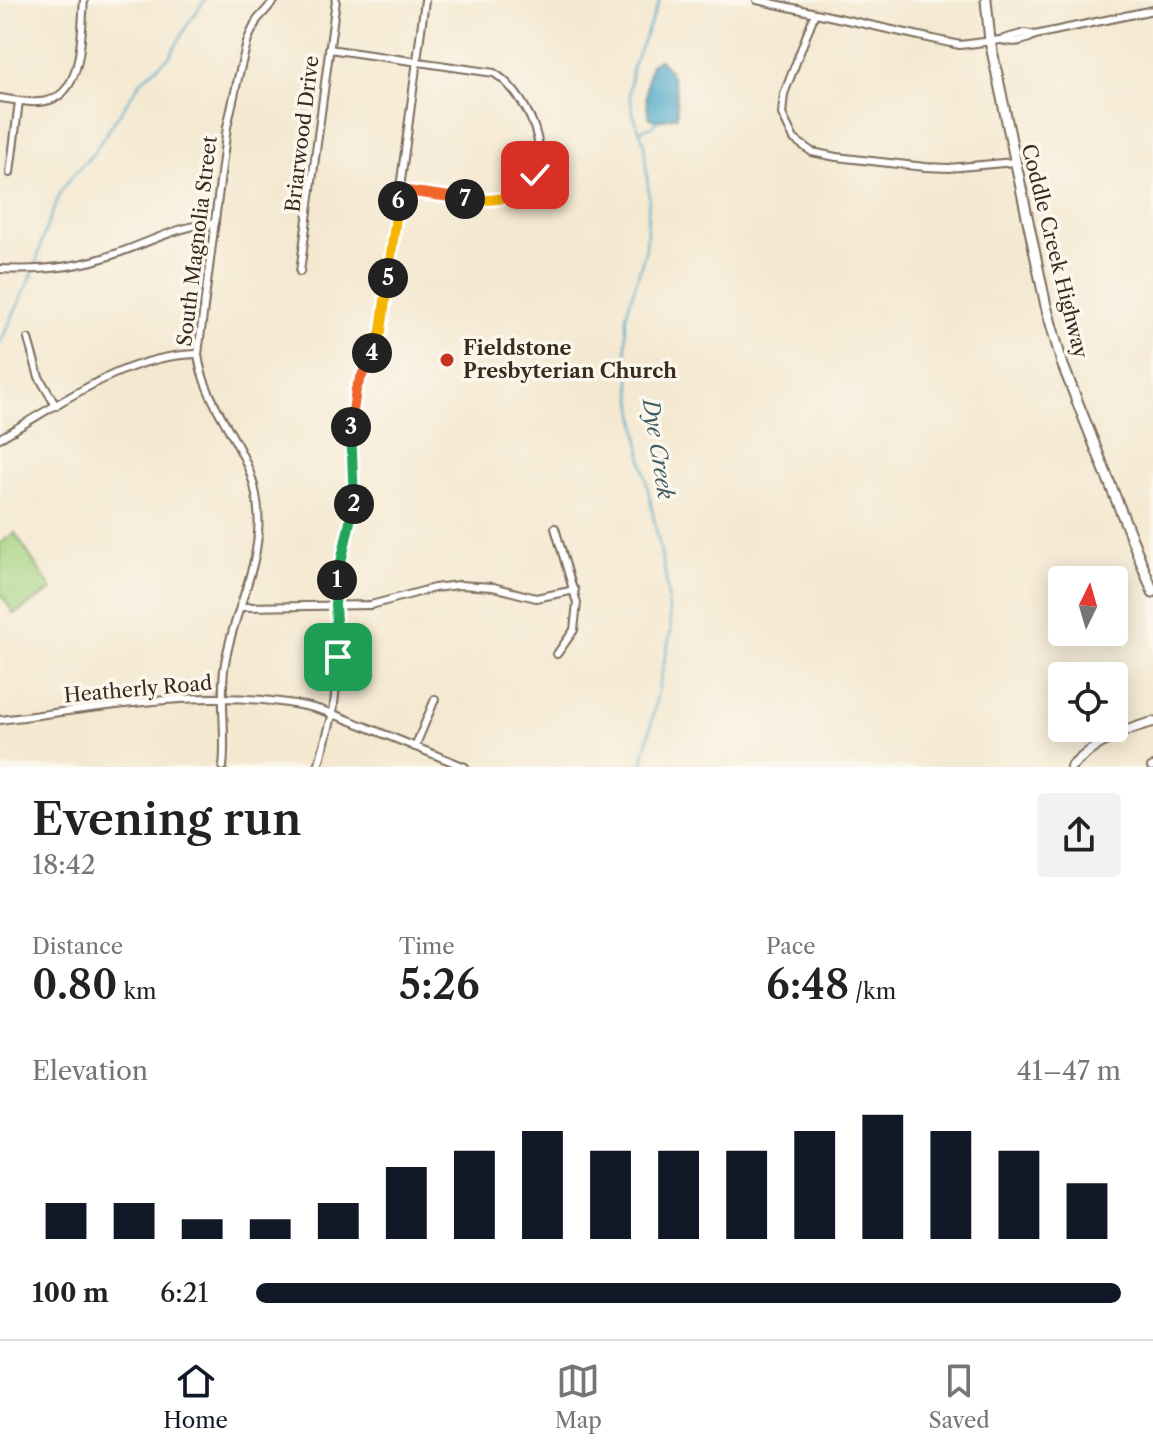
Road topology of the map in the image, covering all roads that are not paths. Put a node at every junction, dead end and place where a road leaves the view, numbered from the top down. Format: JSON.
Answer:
{"nodes":[{"id":1,"x":84,"y":0,"type":"edge"},
{"id":2,"x":275,"y":0,"type":"edge"},
{"id":3,"x":336,"y":0,"type":"edge"},
{"id":4,"x":425,"y":0,"type":"edge"},
{"id":5,"x":757,"y":0,"type":"edge"},
{"id":6,"x":986,"y":0,"type":"edge"},
{"id":7,"x":1153,"y":10,"type":"edge"},
{"id":8,"x":815,"y":13,"type":"junction"},
{"id":9,"x":995,"y":41,"type":"junction"},
{"id":10,"x":329,"y":49,"type":"junction"},
{"id":11,"x":416,"y":60,"type":"junction"},
{"id":12,"x":0,"y":98,"type":"edge"},
{"id":13,"x":19,"y":101,"type":"junction"},
{"id":14,"x":1014,"y":162,"type":"junction"},
{"id":15,"x":10,"y":173,"type":"dead end"},
{"id":16,"x":399,"y":190,"type":"junction"},
{"id":17,"x":215,"y":223,"type":"junction"},
{"id":18,"x":0,"y":269,"type":"edge"},
{"id":19,"x":300,"y":272,"type":"dead end"},
{"id":20,"x":28,"y":339,"type":"dead end"},
{"id":21,"x":198,"y":354,"type":"junction"},
{"id":22,"x":56,"y":406,"type":"junction"},
{"id":23,"x":0,"y":438,"type":"edge"},
{"id":24,"x":555,"y":528,"type":"dead end"},
{"id":25,"x":575,"y":590,"type":"junction"},
{"id":26,"x":1153,"y":592,"type":"edge"},
{"id":27,"x":335,"y":605,"type":"junction"},
{"id":28,"x":241,"y":607,"type":"junction"},
{"id":29,"x":557,"y":654,"type":"dead end"},
{"id":30,"x":222,"y":697,"type":"junction"},
{"id":31,"x":435,"y":699,"type":"dead end"},
{"id":32,"x":333,"y":713,"type":"junction"},
{"id":33,"x":0,"y":720,"type":"edge"},
{"id":34,"x":1153,"y":722,"type":"edge"},
{"id":35,"x":415,"y":747,"type":"junction"},
{"id":36,"x":223,"y":767,"type":"edge"},
{"id":37,"x":318,"y":767,"type":"edge"},
{"id":38,"x":465,"y":767,"type":"edge"},
{"id":39,"x":1071,"y":767,"type":"edge"}],
"edges":[{"from":1,"to":13,"type":"street"},
{"from":2,"to":17,"type":"street","name":"South Magnolia Street"},
{"from":3,"to":10,"type":"street","name":"Briarwood Drive"},
{"from":4,"to":11,"type":"street"},
{"from":5,"to":8,"type":"street"},
{"from":6,"to":9,"type":"main road","name":"Coddle Creek Highway"},
{"from":7,"to":9,"type":"street"},
{"from":8,"to":9,"type":"street"},
{"from":8,"to":14,"type":"street"},
{"from":9,"to":14,"type":"main road","name":"Coddle Creek Highway"},
{"from":10,"to":11,"type":"street"},
{"from":10,"to":19,"type":"street","name":"Briarwood Drive"},
{"from":11,"to":16,"type":"street"},
{"from":11,"to":16,"type":"street"},
{"from":12,"to":13,"type":"street"},
{"from":13,"to":15,"type":"street"},
{"from":14,"to":26,"type":"main road","name":"Coddle Creek Highway"},
{"from":16,"to":27,"type":"street"},
{"from":17,"to":18,"type":"street"},
{"from":17,"to":21,"type":"street","name":"South Magnolia Street"},
{"from":20,"to":22,"type":"street"},
{"from":21,"to":22,"type":"street"},
{"from":21,"to":28,"type":"street","name":"South Magnolia Street"},
{"from":22,"to":23,"type":"street"},
{"from":24,"to":25,"type":"street"},
{"from":25,"to":27,"type":"street"},
{"from":25,"to":29,"type":"street"},
{"from":27,"to":28,"type":"street"},
{"from":27,"to":32,"type":"street"},
{"from":28,"to":30,"type":"street","name":"South Magnolia Street"},
{"from":30,"to":32,"type":"street","name":"Heatherly Road"},
{"from":30,"to":33,"type":"street","name":"Heatherly Road"},
{"from":30,"to":36,"type":"street","name":"South Magnolia Street"},
{"from":31,"to":35,"type":"street"},
{"from":32,"to":35,"type":"street","name":"Heatherly Road"},
{"from":32,"to":37,"type":"street"},
{"from":34,"to":39,"type":"street"},
{"from":35,"to":38,"type":"street","name":"Heatherly Road"}]}
